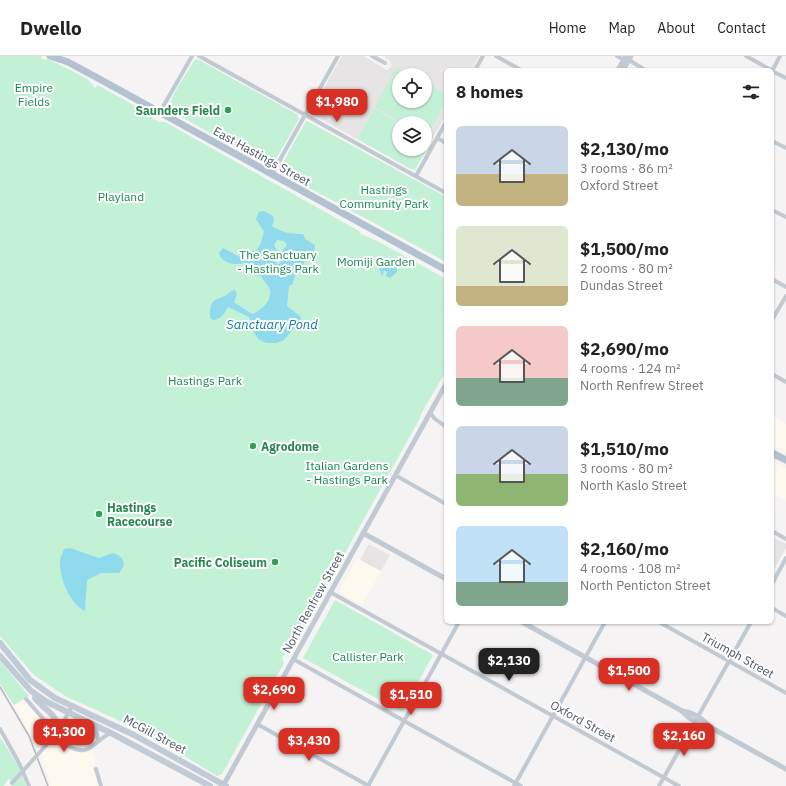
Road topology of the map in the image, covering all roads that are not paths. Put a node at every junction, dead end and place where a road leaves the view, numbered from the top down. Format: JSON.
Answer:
{"nodes":[{"id":1,"x":50,"y":56,"type":"edge"},
{"id":2,"x":62,"y":56,"type":"edge"},
{"id":3,"x":192,"y":56,"type":"edge"},
{"id":4,"x":199,"y":56,"type":"edge"},
{"id":5,"x":338,"y":56,"type":"edge"},
{"id":6,"x":372,"y":56,"type":"edge"},
{"id":7,"x":483,"y":56,"type":"edge"},
{"id":8,"x":496,"y":56,"type":"edge"},
{"id":9,"x":617,"y":56,"type":"edge"},
{"id":10,"x":746,"y":56,"type":"edge"},
{"id":11,"x":780,"y":56,"type":"edge"},
{"id":12,"x":626,"y":58,"type":"edge"},
{"id":13,"x":68,"y":62,"type":"junction"},
{"id":14,"x":385,"y":63,"type":"dead end"},
{"id":15,"x":476,"y":68,"type":"edge"},
{"id":16,"x":517,"y":68,"type":"edge"},
{"id":17,"x":619,"y":68,"type":"edge"},
{"id":18,"x":624,"y":68,"type":"edge"},
{"id":19,"x":642,"y":68,"type":"edge"},
{"id":20,"x":768,"y":68,"type":"edge"},
{"id":21,"x":773,"y":68,"type":"edge"},
{"id":22,"x":774,"y":71,"type":"edge"},
{"id":23,"x":786,"y":78,"type":"edge"},
{"id":24,"x":160,"y":112,"type":"junction"},
{"id":25,"x":305,"y":115,"type":"junction"},
{"id":26,"x":444,"y":126,"type":"edge"},
{"id":27,"x":437,"y":138,"type":"junction"},
{"id":28,"x":444,"y":142,"type":"edge"},
{"id":29,"x":774,"y":142,"type":"edge"},
{"id":30,"x":786,"y":148,"type":"edge"},
{"id":31,"x":272,"y":174,"type":"junction"},
{"id":32,"x":416,"y":176,"type":"junction"},
{"id":33,"x":444,"y":192,"type":"edge"},
{"id":34,"x":774,"y":211,"type":"edge"},
{"id":35,"x":786,"y":217,"type":"edge"},
{"id":36,"x":444,"y":269,"type":"edge"},
{"id":37,"x":774,"y":280,"type":"edge"},
{"id":38,"x":786,"y":287,"type":"edge"},
{"id":39,"x":786,"y":296,"type":"edge"},
{"id":40,"x":774,"y":317,"type":"edge"},
{"id":41,"x":774,"y":375,"type":"edge"},
{"id":42,"x":786,"y":382,"type":"edge"},
{"id":43,"x":444,"y":388,"type":"edge"},
{"id":44,"x":430,"y":412,"type":"junction"},
{"id":45,"x":444,"y":426,"type":"edge"},
{"id":46,"x":774,"y":454,"type":"edge"},
{"id":47,"x":786,"y":460,"type":"edge"},
{"id":48,"x":395,"y":476,"type":"junction"},
{"id":49,"x":444,"y":503,"type":"edge"},
{"id":50,"x":774,"y":532,"type":"edge"},
{"id":51,"x":363,"y":533,"type":"junction"},
{"id":52,"x":786,"y":539,"type":"edge"},
{"id":53,"x":786,"y":558,"type":"edge"},
{"id":54,"x":444,"y":578,"type":"edge"},
{"id":55,"x":774,"y":580,"type":"edge"},
{"id":56,"x":330,"y":592,"type":"junction"},
{"id":57,"x":774,"y":609,"type":"edge"},
{"id":58,"x":786,"y":616,"type":"edge"},
{"id":59,"x":458,"y":624,"type":"edge"},
{"id":60,"x":526,"y":624,"type":"edge"},
{"id":61,"x":604,"y":624,"type":"edge"},
{"id":62,"x":663,"y":624,"type":"edge"},
{"id":63,"x":750,"y":624,"type":"edge"},
{"id":64,"x":0,"y":643,"type":"edge"},
{"id":65,"x":441,"y":654,"type":"junction"},
{"id":66,"x":0,"y":656,"type":"edge"},
{"id":67,"x":585,"y":657,"type":"junction"},
{"id":68,"x":293,"y":659,"type":"junction"},
{"id":69,"x":729,"y":661,"type":"junction"},
{"id":70,"x":31,"y":691,"type":"junction"},
{"id":71,"x":786,"y":693,"type":"edge"},
{"id":72,"x":26,"y":699,"type":"dead end"},
{"id":73,"x":72,"y":706,"type":"junction"},
{"id":74,"x":69,"y":714,"type":"junction"},
{"id":75,"x":552,"y":715,"type":"junction"},
{"id":76,"x":696,"y":719,"type":"junction"},
{"id":77,"x":83,"y":720,"type":"junction"},
{"id":78,"x":404,"y":721,"type":"junction"},
{"id":79,"x":257,"y":724,"type":"junction"},
{"id":80,"x":96,"y":726,"type":"junction"},
{"id":81,"x":0,"y":729,"type":"edge"},
{"id":82,"x":59,"y":731,"type":"junction"},
{"id":83,"x":111,"y":733,"type":"junction"},
{"id":84,"x":98,"y":741,"type":"junction"},
{"id":85,"x":96,"y":769,"type":"dead end"},
{"id":86,"x":786,"y":769,"type":"edge"},
{"id":87,"x":664,"y":778,"type":"junction"},
{"id":88,"x":11,"y":784,"type":"edge"},
{"id":89,"x":514,"y":784,"type":"edge"},
{"id":90,"x":29,"y":786,"type":"edge"},
{"id":91,"x":101,"y":786,"type":"edge"},
{"id":92,"x":210,"y":786,"type":"edge"},
{"id":93,"x":224,"y":786,"type":"edge"},
{"id":94,"x":369,"y":786,"type":"edge"},
{"id":95,"x":521,"y":786,"type":"edge"},
{"id":96,"x":659,"y":786,"type":"edge"},
{"id":97,"x":679,"y":786,"type":"edge"}],
"edges":[{"from":1,"to":13,"type":"main road","name":"East Hastings Street"},
{"from":2,"to":13,"type":"main road","name":"East Hastings Street"},
{"from":3,"to":24,"type":"street"},
{"from":4,"to":25,"type":"street"},
{"from":5,"to":25,"type":"street"},
{"from":6,"to":14,"type":"street"},
{"from":7,"to":15,"type":"street"},
{"from":8,"to":16,"type":"street"},
{"from":9,"to":12,"type":"street"},
{"from":10,"to":20,"type":"street"},
{"from":11,"to":21,"type":"street"},
{"from":12,"to":17,"type":"street"},
{"from":12,"to":18,"type":"street"},
{"from":12,"to":19,"type":"street"},
{"from":13,"to":24,"type":"main road","name":"East Hastings Street"},
{"from":22,"to":23,"type":"street"},
{"from":24,"to":31,"type":"main road","name":"East Hastings Street"},
{"from":25,"to":31,"type":"street"},
{"from":25,"to":32,"type":"street"},
{"from":26,"to":27,"type":"street"},
{"from":27,"to":28,"type":"street"},
{"from":27,"to":32,"type":"street"},
{"from":29,"to":30,"type":"street"},
{"from":31,"to":36,"type":"main road","name":"East Hastings Street"},
{"from":32,"to":33,"type":"street"},
{"from":34,"to":35,"type":"street"},
{"from":37,"to":38,"type":"street"},
{"from":39,"to":40,"type":"street"},
{"from":41,"to":42,"type":"street"},
{"from":43,"to":44,"type":"street","name":"North Renfrew Street"},
{"from":44,"to":45,"type":"street"},
{"from":44,"to":48,"type":"street","name":"North Renfrew Street"},
{"from":46,"to":47,"type":"main road"},
{"from":48,"to":49,"type":"street"},
{"from":48,"to":51,"type":"street","name":"North Renfrew Street"},
{"from":50,"to":52,"type":"street"},
{"from":51,"to":54,"type":"street"},
{"from":51,"to":56,"type":"street","name":"North Renfrew Street"},
{"from":53,"to":55,"type":"street"},
{"from":56,"to":65,"type":"street","name":"Oxford Street"},
{"from":56,"to":68,"type":"street","name":"North Renfrew Street"},
{"from":57,"to":58,"type":"street"},
{"from":59,"to":65,"type":"street"},
{"from":60,"to":67,"type":"street"},
{"from":61,"to":67,"type":"street"},
{"from":62,"to":69,"type":"street","name":"Triumph Street"},
{"from":63,"to":69,"type":"street"},
{"from":64,"to":73,"type":"main road","name":"McGill Street"},
{"from":65,"to":75,"type":"street","name":"Oxford Street"},
{"from":65,"to":78,"type":"street"},
{"from":66,"to":70,"type":"main road","name":"McGill Street"},
{"from":67,"to":75,"type":"street"},
{"from":67,"to":76,"type":"street"},
{"from":68,"to":78,"type":"street"},
{"from":68,"to":79,"type":"street","name":"North Renfrew Street"},
{"from":69,"to":71,"type":"street","name":"Triumph Street"},
{"from":69,"to":76,"type":"street"},
{"from":70,"to":74,"type":"main road","name":"McGill Street"},
{"from":70,"to":82,"type":"main road"},
{"from":72,"to":84,"type":"street"},
{"from":73,"to":74,"type":"street"},
{"from":73,"to":93,"type":"main road","name":"McGill Street"},
{"from":74,"to":77,"type":"main road","name":"McGill Street"},
{"from":74,"to":82,"type":"street"},
{"from":75,"to":87,"type":"street","name":"Oxford Street"},
{"from":75,"to":89,"type":"street"},
{"from":76,"to":86,"type":"street"},
{"from":76,"to":87,"type":"street"},
{"from":77,"to":80,"type":"main road","name":"McGill Street"},
{"from":77,"to":82,"type":"main road"},
{"from":78,"to":89,"type":"street"},
{"from":78,"to":94,"type":"street"},
{"from":79,"to":93,"type":"street","name":"North Renfrew Street"},
{"from":79,"to":94,"type":"street"},
{"from":80,"to":83,"type":"main road","name":"McGill Street"},
{"from":80,"to":84,"type":"street"},
{"from":81,"to":90,"type":"street"},
{"from":82,"to":88,"type":"street","bridge":true},
{"from":83,"to":84,"type":"street"},
{"from":83,"to":92,"type":"main road","name":"McGill Street"},
{"from":85,"to":91,"type":"street"},
{"from":87,"to":96,"type":"street"},
{"from":87,"to":97,"type":"street","name":"Oxford Street"},
{"from":89,"to":95,"type":"street"}]}
